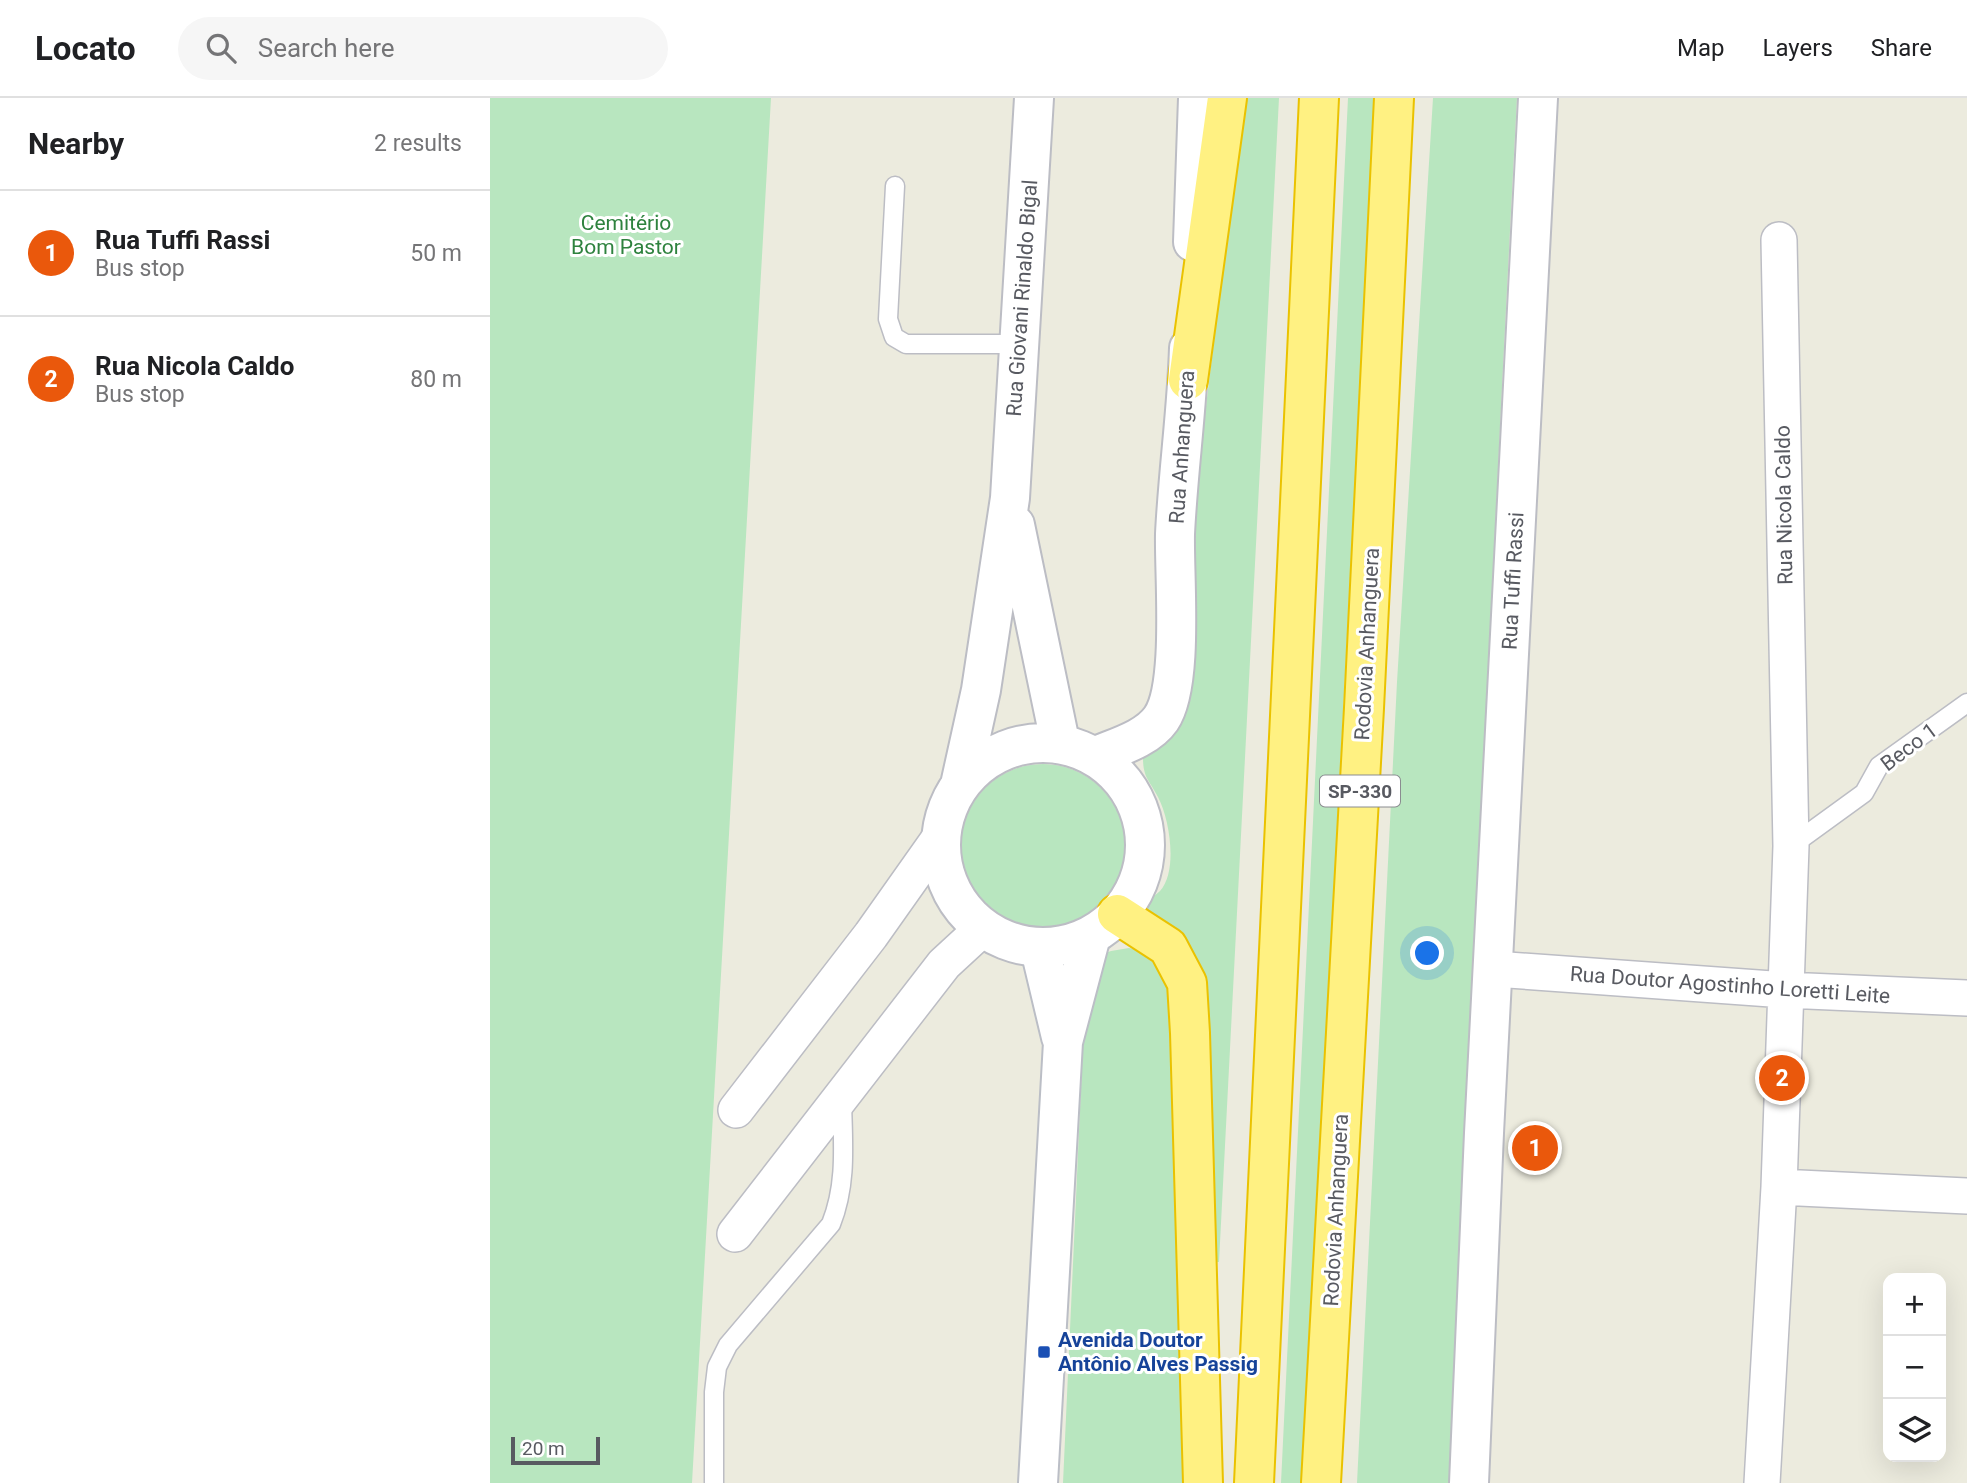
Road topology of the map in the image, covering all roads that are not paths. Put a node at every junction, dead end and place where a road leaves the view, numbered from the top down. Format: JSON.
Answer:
{"nodes":[{"id":1,"x":1034,"y":98,"type":"edge"},
{"id":2,"x":1198,"y":98,"type":"edge"},
{"id":3,"x":1227,"y":98,"type":"edge"},
{"id":4,"x":1319,"y":98,"type":"edge"},
{"id":5,"x":1394,"y":98,"type":"edge"},
{"id":6,"x":1538,"y":98,"type":"edge"},
{"id":7,"x":895,"y":186,"type":"dead end"},
{"id":8,"x":1779,"y":240,"type":"dead end"},
{"id":9,"x":1019,"y":344,"type":"junction"},
{"id":10,"x":1188,"y":380,"type":"junction"},
{"id":11,"x":1010,"y":498,"type":"junction"},
{"id":12,"x":1967,"y":703,"type":"edge"},
{"id":13,"x":1060,"y":743,"type":"junction"},
{"id":14,"x":1096,"y":756,"type":"junction"},
{"id":15,"x":960,"y":785,"type":"junction"},
{"id":16,"x":941,"y":836,"type":"junction"},
{"id":17,"x":1791,"y":846,"type":"junction"},
{"id":18,"x":1104,"y":925,"type":"junction"},
{"id":19,"x":982,"y":929,"type":"junction"},
{"id":20,"x":1040,"y":948,"type":"junction"},
{"id":21,"x":1494,"y":969,"type":"junction"},
{"id":22,"x":1785,"y":990,"type":"junction"},
{"id":23,"x":1967,"y":998,"type":"edge"},
{"id":24,"x":1063,"y":1042,"type":"junction"},
{"id":25,"x":842,"y":1096,"type":"junction"},
{"id":26,"x":736,"y":1110,"type":"dead end"},
{"id":27,"x":1779,"y":1187,"type":"junction"},
{"id":28,"x":1967,"y":1196,"type":"edge"},
{"id":29,"x":735,"y":1234,"type":"dead end"},
{"id":30,"x":714,"y":1483,"type":"edge"},
{"id":31,"x":1038,"y":1483,"type":"edge"},
{"id":32,"x":1203,"y":1483,"type":"edge"},
{"id":33,"x":1254,"y":1483,"type":"edge"},
{"id":34,"x":1321,"y":1483,"type":"edge"},
{"id":35,"x":1469,"y":1483,"type":"edge"},
{"id":36,"x":1762,"y":1483,"type":"edge"}],
"edges":[{"from":1,"to":9,"type":"street","name":"Rua Giovani Rinaldo Bigal"},
{"from":2,"to":10,"type":"street","name":"Rua Anhanguera"},
{"from":3,"to":10,"type":"highway"},
{"from":4,"to":33,"type":"highway"},
{"from":5,"to":34,"type":"highway","name":"Rodovia Anhanguera","number":"SP-330"},
{"from":6,"to":21,"type":"street","name":"Rua Tuffi Rassi"},
{"from":7,"to":9,"type":"lane"},
{"from":8,"to":17,"type":"street","name":"Rua Nicola Caldo"},
{"from":9,"to":11,"type":"street","name":"Rua Giovani Rinaldo Bigal"},
{"from":10,"to":14,"type":"street","name":"Rua Anhanguera"},
{"from":11,"to":13,"type":"street","name":"Rua Giovani Rinaldo Bigal"},
{"from":11,"to":15,"type":"street","name":"Rua Giovani Rinaldo Bigal"},
{"from":12,"to":17,"type":"lane","name":"Beco 1"},
{"from":13,"to":14,"type":"street"},
{"from":13,"to":15,"type":"street"},
{"from":14,"to":18,"type":"street"},
{"from":15,"to":16,"type":"street"},
{"from":16,"to":19,"type":"street"},
{"from":16,"to":26,"type":"street"},
{"from":17,"to":22,"type":"street","name":"Rua Nicola Caldo"},
{"from":18,"to":20,"type":"street"},
{"from":18,"to":24,"type":"street"},
{"from":18,"to":32,"type":"highway"},
{"from":19,"to":20,"type":"street"},
{"from":19,"to":25,"type":"street"},
{"from":20,"to":24,"type":"street"},
{"from":21,"to":22,"type":"street","name":"Rua Doutor Agostinho Loretti Leite"},
{"from":21,"to":35,"type":"street","name":"Rua Tuffi Rassi"},
{"from":22,"to":23,"type":"street","name":"Rua Doutor Agostinho Loretti Leite"},
{"from":22,"to":27,"type":"street","name":"Rua Nicola Caldo"},
{"from":24,"to":31,"type":"street"},
{"from":25,"to":29,"type":"street"},
{"from":25,"to":30,"type":"lane"},
{"from":27,"to":28,"type":"street"},
{"from":27,"to":36,"type":"street","name":"Rua Nicola Caldo"}]}
